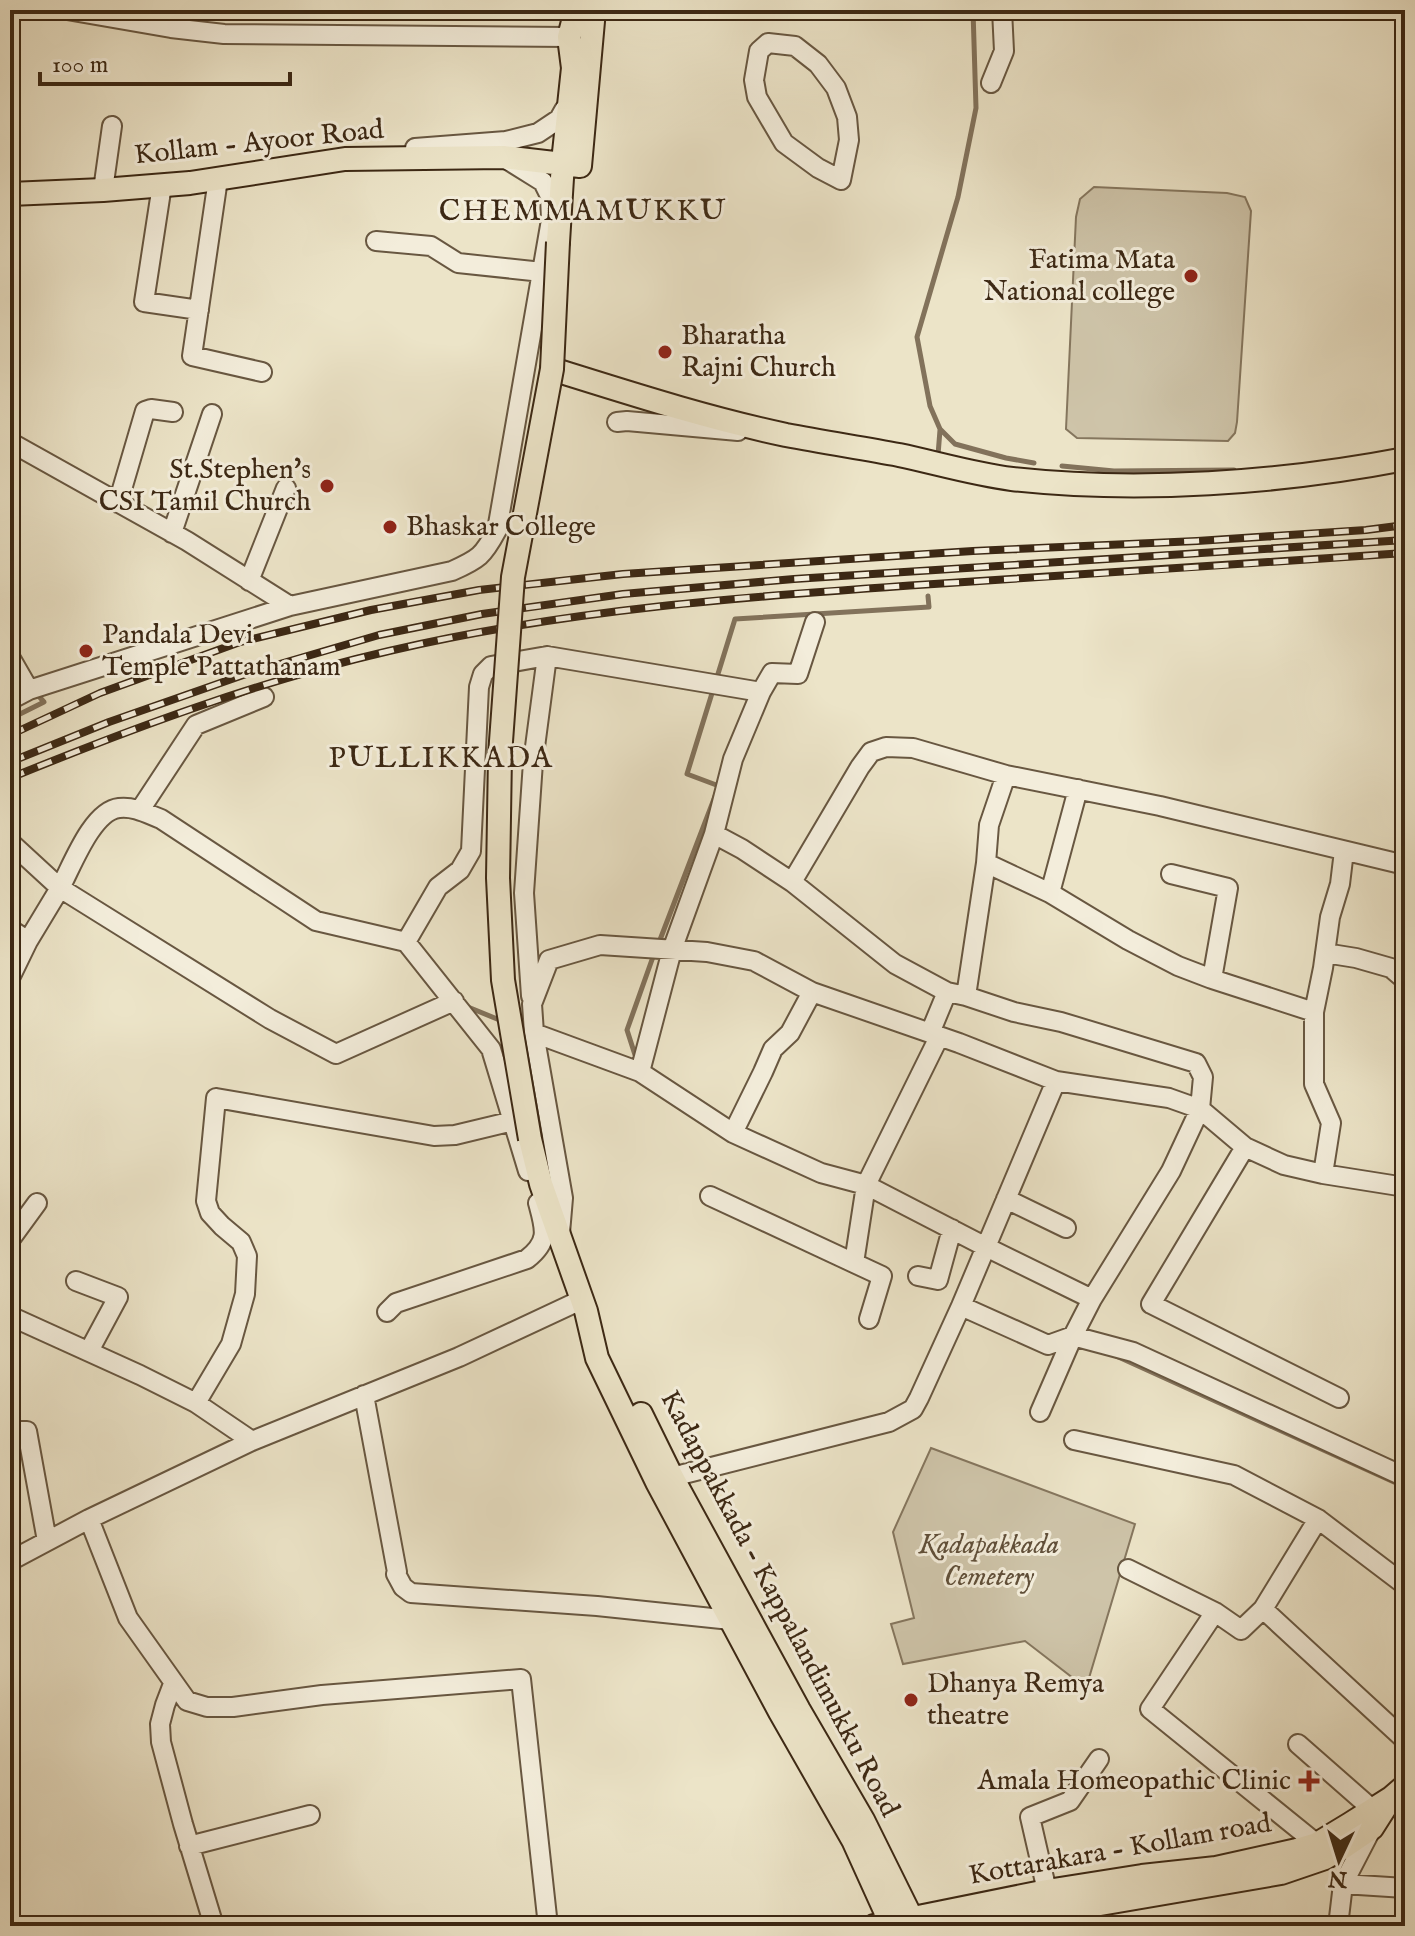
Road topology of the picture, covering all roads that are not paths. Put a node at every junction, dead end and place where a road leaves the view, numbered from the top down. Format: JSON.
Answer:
{"nodes":[{"id":1,"x":67,"y":10,"type":"edge"},
{"id":2,"x":576,"y":10,"type":"edge"},
{"id":3,"x":594,"y":10,"type":"edge"},
{"id":4,"x":1002,"y":10,"type":"edge"},
{"id":5,"x":146,"y":17,"type":"edge"},
{"id":6,"x":569,"y":37,"type":"junction"},
{"id":7,"x":991,"y":83,"type":"dead end"},
{"id":8,"x":568,"y":107,"type":"junction"},
{"id":9,"x":112,"y":126,"type":"dead end"},
{"id":10,"x":503,"y":157,"type":"junction"},
{"id":11,"x":345,"y":159,"type":"junction"},
{"id":12,"x":571,"y":164,"type":"junction"},
{"id":13,"x":218,"y":179,"type":"junction"},
{"id":14,"x":841,"y":180,"type":"joint"},
{"id":15,"x":162,"y":185,"type":"junction"},
{"id":16,"x":103,"y":190,"type":"junction"},
{"id":17,"x":10,"y":194,"type":"edge"},
{"id":18,"x":376,"y":241,"type":"dead end"},
{"id":19,"x":542,"y":272,"type":"junction"},
{"id":20,"x":199,"y":310,"type":"junction"},
{"id":21,"x":552,"y":369,"type":"junction"},
{"id":22,"x":262,"y":372,"type":"dead end"},
{"id":23,"x":173,"y":412,"type":"dead end"},
{"id":24,"x":212,"y":414,"type":"dead end"},
{"id":25,"x":617,"y":422,"type":"dead end"},
{"id":26,"x":788,"y":435,"type":"junction"},
{"id":27,"x":10,"y":442,"type":"edge"},
{"id":28,"x":1405,"y":459,"type":"edge"},
{"id":29,"x":286,"y":488,"type":"dead end"},
{"id":30,"x":118,"y":503,"type":"junction"},
{"id":31,"x":172,"y":533,"type":"junction"},
{"id":32,"x":249,"y":581,"type":"junction"},
{"id":33,"x":290,"y":606,"type":"junction"},
{"id":34,"x":815,"y":622,"type":"dead end"},
{"id":35,"x":547,"y":656,"type":"junction"},
{"id":36,"x":10,"y":657,"type":"edge"},
{"id":37,"x":29,"y":690,"type":"junction"},
{"id":38,"x":761,"y":692,"type":"junction"},
{"id":39,"x":264,"y":697,"type":"dead end"},
{"id":40,"x":10,"y":700,"type":"edge"},
{"id":41,"x":1006,"y":775,"type":"junction"},
{"id":42,"x":1078,"y":789,"type":"junction"},
{"id":43,"x":140,"y":810,"type":"junction"},
{"id":44,"x":714,"y":834,"type":"junction"},
{"id":45,"x":10,"y":842,"type":"edge"},
{"id":46,"x":1344,"y":851,"type":"junction"},
{"id":47,"x":986,"y":863,"type":"junction"},
{"id":48,"x":1405,"y":865,"type":"edge"},
{"id":49,"x":1171,"y":874,"type":"dead end"},
{"id":50,"x":792,"y":882,"type":"junction"},
{"id":51,"x":60,"y":888,"type":"junction"},
{"id":52,"x":1050,"y":893,"type":"junction"},
{"id":53,"x":10,"y":929,"type":"edge"},
{"id":54,"x":28,"y":941,"type":"junction"},
{"id":55,"x":406,"y":942,"type":"junction"},
{"id":56,"x":672,"y":950,"type":"junction"},
{"id":57,"x":1325,"y":953,"type":"junction"},
{"id":58,"x":10,"y":978,"type":"edge"},
{"id":59,"x":1212,"y":979,"type":"junction"},
{"id":60,"x":1405,"y":980,"type":"edge"},
{"id":61,"x":812,"y":992,"type":"junction"},
{"id":62,"x":957,"y":994,"type":"junction"},
{"id":63,"x":454,"y":1001,"type":"junction"},
{"id":64,"x":532,"y":1004,"type":"junction"},
{"id":65,"x":1314,"y":1012,"type":"junction"},
{"id":66,"x":534,"y":1033,"type":"junction"},
{"id":67,"x":934,"y":1035,"type":"junction"},
{"id":68,"x":640,"y":1072,"type":"junction"},
{"id":69,"x":1056,"y":1081,"type":"junction"},
{"id":70,"x":1200,"y":1109,"type":"junction"},
{"id":71,"x":513,"y":1121,"type":"junction"},
{"id":72,"x":733,"y":1133,"type":"junction"},
{"id":73,"x":1245,"y":1147,"type":"junction"},
{"id":74,"x":1323,"y":1174,"type":"junction"},
{"id":75,"x":866,"y":1185,"type":"junction"},
{"id":76,"x":1405,"y":1187,"type":"edge"},
{"id":77,"x":710,"y":1196,"type":"dead end"},
{"id":78,"x":1006,"y":1199,"type":"junction"},
{"id":79,"x":37,"y":1203,"type":"dead end"},
{"id":80,"x":1066,"y":1228,"type":"dead end"},
{"id":81,"x":952,"y":1229,"type":"junction"},
{"id":82,"x":10,"y":1240,"type":"edge"},
{"id":83,"x":555,"y":1245,"type":"junction"},
{"id":84,"x":986,"y":1247,"type":"junction"},
{"id":85,"x":854,"y":1263,"type":"junction"},
{"id":86,"x":918,"y":1276,"type":"dead end"},
{"id":87,"x":76,"y":1281,"type":"dead end"},
{"id":88,"x":1092,"y":1299,"type":"junction"},
{"id":89,"x":584,"y":1306,"type":"junction"},
{"id":90,"x":961,"y":1306,"type":"junction"},
{"id":91,"x":387,"y":1312,"type":"dead end"},
{"id":92,"x":10,"y":1316,"type":"edge"},
{"id":93,"x":869,"y":1319,"type":"dead end"},
{"id":94,"x":1073,"y":1336,"type":"junction"},
{"id":95,"x":89,"y":1351,"type":"junction"},
{"id":96,"x":364,"y":1395,"type":"junction"},
{"id":97,"x":1339,"y":1398,"type":"dead end"},
{"id":98,"x":196,"y":1403,"type":"junction"},
{"id":99,"x":1040,"y":1412,"type":"dead end"},
{"id":100,"x":10,"y":1431,"type":"edge"},
{"id":101,"x":1074,"y":1440,"type":"dead end"},
{"id":102,"x":252,"y":1441,"type":"junction"},
{"id":103,"x":672,"y":1477,"type":"junction"},
{"id":104,"x":1405,"y":1477,"type":"edge"},
{"id":105,"x":89,"y":1519,"type":"junction"},
{"id":106,"x":1318,"y":1519,"type":"junction"},
{"id":107,"x":47,"y":1541,"type":"junction"},
{"id":108,"x":10,"y":1561,"type":"edge"},
{"id":109,"x":1128,"y":1569,"type":"dead end"},
{"id":110,"x":1405,"y":1585,"type":"edge"},
{"id":111,"x":1263,"y":1609,"type":"junction"},
{"id":112,"x":1215,"y":1612,"type":"junction"},
{"id":113,"x":731,"y":1620,"type":"junction"},
{"id":114,"x":173,"y":1684,"type":"junction"},
{"id":115,"x":1405,"y":1740,"type":"edge"},
{"id":116,"x":1298,"y":1744,"type":"dead end"},
{"id":117,"x":1099,"y":1759,"type":"dead end"},
{"id":118,"x":1385,"y":1805,"type":"edge"},
{"id":119,"x":310,"y":1815,"type":"dead end"},
{"id":120,"x":1317,"y":1844,"type":"junction"},
{"id":121,"x":189,"y":1846,"type":"junction"},
{"id":122,"x":1343,"y":1884,"type":"junction"},
{"id":123,"x":1405,"y":1888,"type":"edge"},
{"id":124,"x":1047,"y":1891,"type":"junction"},
{"id":125,"x":897,"y":1924,"type":"edge"},
{"id":126,"x":214,"y":1926,"type":"edge"},
{"id":127,"x":548,"y":1926,"type":"edge"},
{"id":128,"x":971,"y":1926,"type":"edge"},
{"id":129,"x":1338,"y":1926,"type":"edge"}],
"edges":[{"from":1,"to":5,"type":"street"},
{"from":2,"to":6,"type":"main road","name":"Kadappakkada - Kappalandimukku Road"},
{"from":3,"to":12,"type":"main road","name":"Kadappakkada - Kappalandimukku Road"},
{"from":4,"to":7,"type":"street"},
{"from":5,"to":6,"type":"street"},
{"from":6,"to":8,"type":"main road","name":"Kadappakkada - Kappalandimukku Road"},
{"from":8,"to":11,"type":"street"},
{"from":8,"to":12,"type":"main road","name":"Kadappakkada - Kappalandimukku Road"},
{"from":9,"to":16,"type":"street"},
{"from":10,"to":11,"type":"main road","name":"Kollam - Ayoor Road"},
{"from":10,"to":12,"type":"main road","name":"Kollam - Ayoor Road"},
{"from":10,"to":19,"type":"street"},
{"from":11,"to":13,"type":"main road","name":"Kollam - Ayoor Road"},
{"from":12,"to":21,"type":"main road","name":"Kadappakkada - Kappalandimukku Road","bridge":true},
{"from":13,"to":15,"type":"main road","name":"Kollam - Ayoor Road"},
{"from":13,"to":20,"type":"street"},
{"from":14,"to":14,"type":"street"},
{"from":15,"to":16,"type":"main road","name":"Kollam - Ayoor Road"},
{"from":15,"to":20,"type":"street"},
{"from":16,"to":17,"type":"main road","name":"Kollam - Ayoor Road"},
{"from":18,"to":19,"type":"street"},
{"from":19,"to":33,"type":"street"},
{"from":20,"to":22,"type":"street"},
{"from":21,"to":26,"type":"main road"},
{"from":21,"to":83,"type":"main road","name":"Kadappakkada - Kappalandimukku Road","bridge":true},
{"from":23,"to":30,"type":"street"},
{"from":24,"to":31,"type":"street"},
{"from":25,"to":26,"type":"street"},
{"from":26,"to":28,"type":"main road"},
{"from":27,"to":30,"type":"street"},
{"from":29,"to":32,"type":"street"},
{"from":30,"to":31,"type":"street"},
{"from":31,"to":32,"type":"street"},
{"from":32,"to":33,"type":"street"},
{"from":33,"to":37,"type":"street"},
{"from":34,"to":38,"type":"street"},
{"from":35,"to":38,"type":"street"},
{"from":35,"to":55,"type":"street"},
{"from":35,"to":64,"type":"street"},
{"from":36,"to":37,"type":"street"},
{"from":37,"to":40,"type":"street"},
{"from":38,"to":44,"type":"street"},
{"from":39,"to":43,"type":"street"},
{"from":41,"to":42,"type":"street"},
{"from":41,"to":47,"type":"street"},
{"from":41,"to":50,"type":"street"},
{"from":42,"to":46,"type":"street"},
{"from":42,"to":52,"type":"street"},
{"from":43,"to":51,"type":"street"},
{"from":43,"to":55,"type":"street"},
{"from":44,"to":50,"type":"street"},
{"from":44,"to":56,"type":"street"},
{"from":45,"to":51,"type":"street"},
{"from":46,"to":48,"type":"street"},
{"from":46,"to":57,"type":"street"},
{"from":47,"to":52,"type":"street"},
{"from":47,"to":62,"type":"street"},
{"from":49,"to":59,"type":"street"},
{"from":50,"to":62,"type":"street"},
{"from":51,"to":54,"type":"street"},
{"from":51,"to":63,"type":"street"},
{"from":52,"to":59,"type":"street"},
{"from":53,"to":54,"type":"street"},
{"from":54,"to":58,"type":"street"},
{"from":55,"to":63,"type":"street"},
{"from":56,"to":61,"type":"street"},
{"from":56,"to":64,"type":"street"},
{"from":56,"to":68,"type":"street"},
{"from":57,"to":60,"type":"street"},
{"from":57,"to":65,"type":"street"},
{"from":59,"to":65,"type":"street"},
{"from":61,"to":67,"type":"street"},
{"from":61,"to":72,"type":"street"},
{"from":62,"to":67,"type":"street"},
{"from":62,"to":70,"type":"street"},
{"from":63,"to":71,"type":"street"},
{"from":64,"to":66,"type":"street"},
{"from":65,"to":74,"type":"street"},
{"from":66,"to":68,"type":"street"},
{"from":66,"to":83,"type":"street"},
{"from":67,"to":69,"type":"street"},
{"from":67,"to":75,"type":"street"},
{"from":68,"to":72,"type":"street"},
{"from":69,"to":70,"type":"street"},
{"from":69,"to":78,"type":"street"},
{"from":70,"to":73,"type":"street"},
{"from":70,"to":88,"type":"street"},
{"from":71,"to":83,"type":"street"},
{"from":71,"to":98,"type":"street"},
{"from":72,"to":75,"type":"street"},
{"from":73,"to":74,"type":"street"},
{"from":73,"to":97,"type":"street"},
{"from":74,"to":76,"type":"street"},
{"from":75,"to":81,"type":"street"},
{"from":75,"to":85,"type":"street"},
{"from":77,"to":85,"type":"street"},
{"from":78,"to":80,"type":"street"},
{"from":78,"to":84,"type":"street"},
{"from":79,"to":82,"type":"street"},
{"from":81,"to":84,"type":"street"},
{"from":81,"to":86,"type":"street"},
{"from":83,"to":89,"type":"main road","name":"Kadappakkada - Kappalandimukku Road"},
{"from":83,"to":91,"type":"street"},
{"from":84,"to":88,"type":"street"},
{"from":84,"to":90,"type":"street"},
{"from":85,"to":93,"type":"street"},
{"from":87,"to":95,"type":"street"},
{"from":88,"to":94,"type":"street"},
{"from":89,"to":96,"type":"street"},
{"from":89,"to":103,"type":"main road","name":"Kadappakkada - Kappalandimukku Road"},
{"from":89,"to":113,"type":"main road","name":"Kadappakkada - Kappalandimukku Road"},
{"from":90,"to":94,"type":"street"},
{"from":90,"to":103,"type":"street"},
{"from":92,"to":95,"type":"street"},
{"from":94,"to":99,"type":"street"},
{"from":94,"to":104,"type":"street"},
{"from":95,"to":98,"type":"street"},
{"from":96,"to":102,"type":"street"},
{"from":96,"to":113,"type":"street"},
{"from":98,"to":102,"type":"street"},
{"from":100,"to":107,"type":"street"},
{"from":101,"to":106,"type":"street"},
{"from":102,"to":105,"type":"street"},
{"from":103,"to":125,"type":"main road","name":"Kadappakkada - Kappalandimukku Road"},
{"from":105,"to":107,"type":"street"},
{"from":105,"to":114,"type":"street"},
{"from":106,"to":110,"type":"street"},
{"from":106,"to":111,"type":"street"},
{"from":107,"to":108,"type":"street"},
{"from":109,"to":112,"type":"street"},
{"from":111,"to":112,"type":"street"},
{"from":111,"to":115,"type":"street"},
{"from":112,"to":120,"type":"street"},
{"from":113,"to":125,"type":"main road","name":"Kadappakkada - Kappalandimukku Road"},
{"from":114,"to":121,"type":"street"},
{"from":114,"to":127,"type":"street"},
{"from":116,"to":118,"type":"street"},
{"from":117,"to":124,"type":"street"},
{"from":118,"to":120,"type":"main road","name":"Kottarakara - Kollam road"},
{"from":118,"to":122,"type":"street"},
{"from":118,"to":128,"type":"main road","name":"Kottarakara - Kollam road"},
{"from":119,"to":121,"type":"street"},
{"from":120,"to":124,"type":"main road","name":"Kottarakara - Kollam road"},
{"from":121,"to":126,"type":"street"},
{"from":122,"to":123,"type":"street"},
{"from":122,"to":129,"type":"street"},
{"from":124,"to":125,"type":"main road","name":"Kottarakara - Kollam road"}]}
